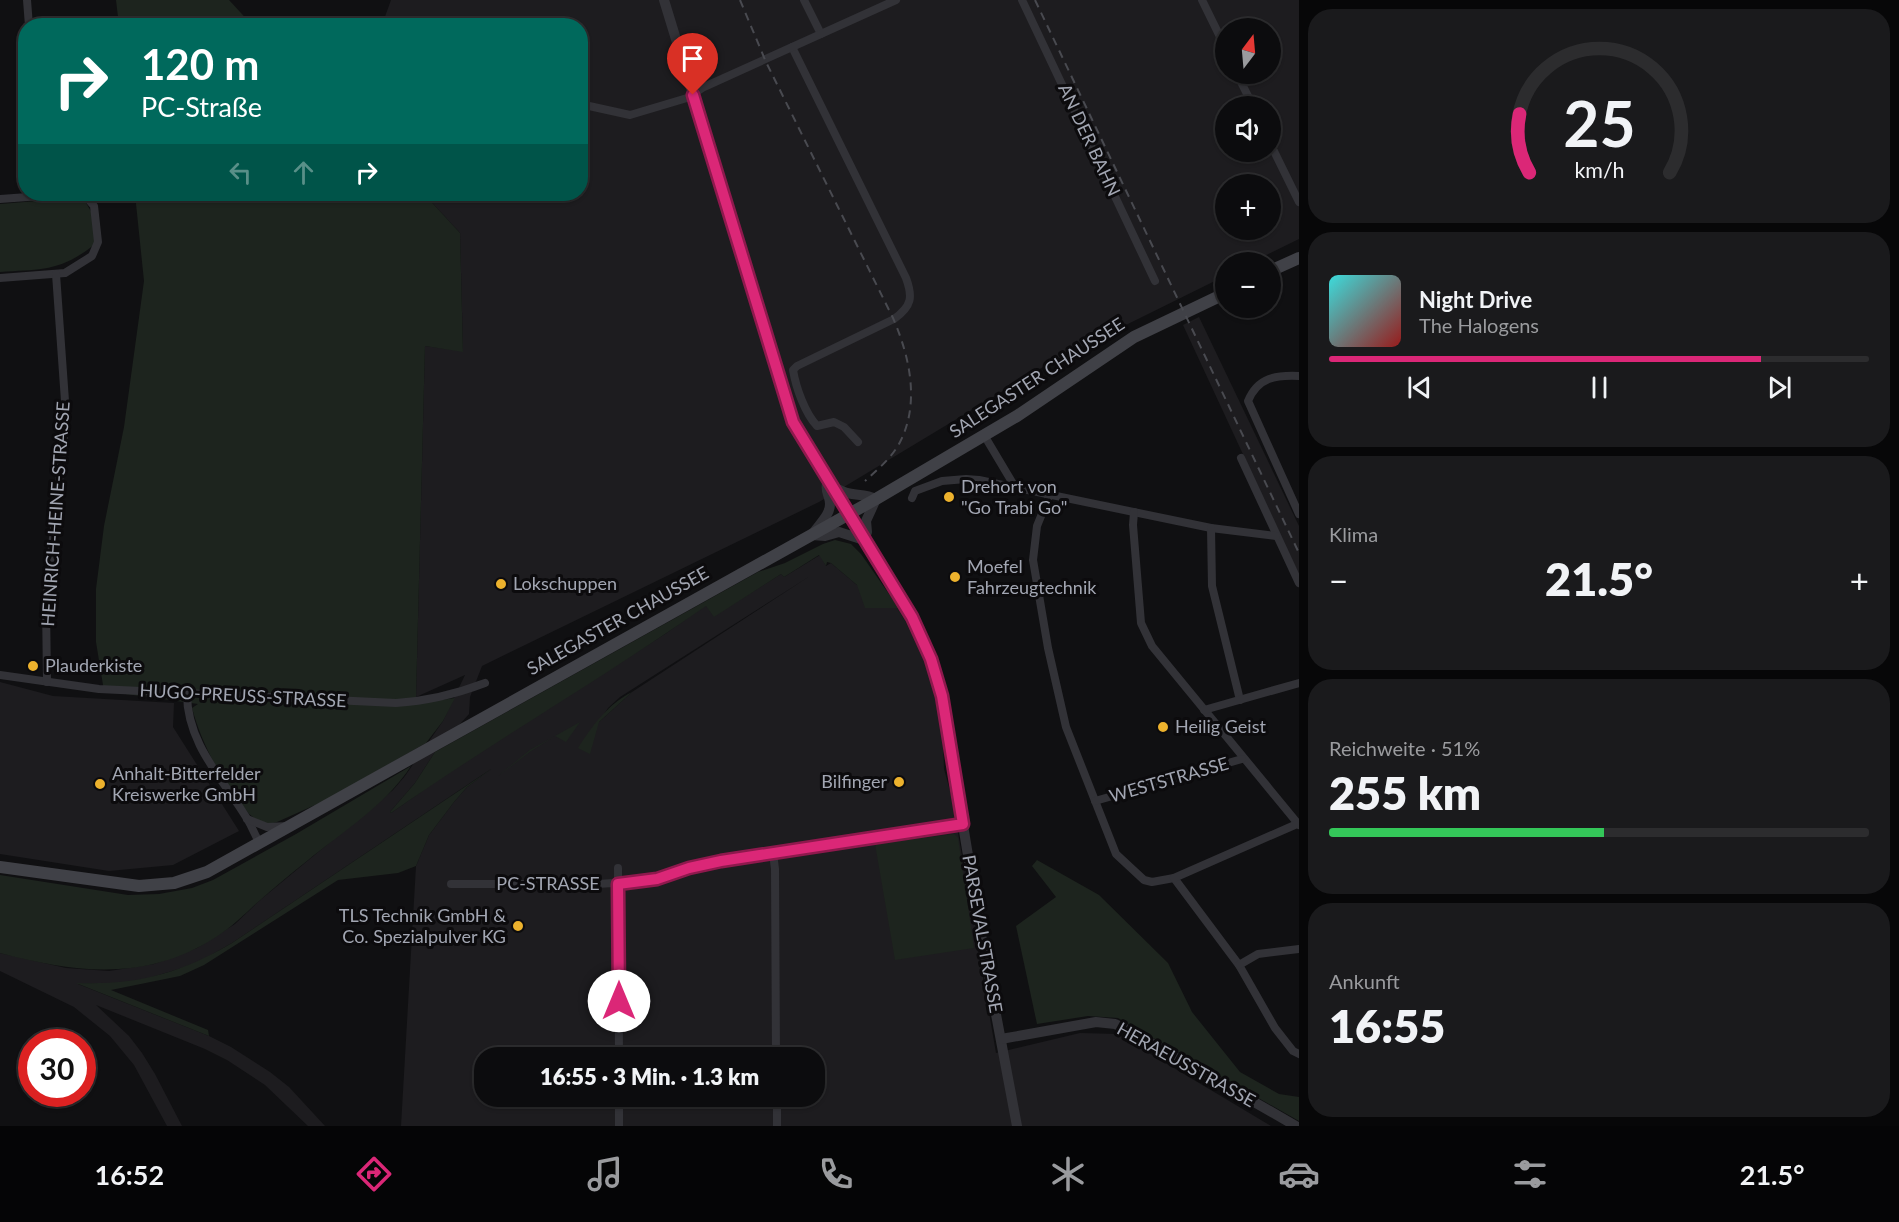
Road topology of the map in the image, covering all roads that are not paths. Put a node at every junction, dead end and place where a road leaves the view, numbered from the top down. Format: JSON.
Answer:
{"nodes":[{"id":1,"x":27,"y":0,"type":"edge"},
{"id":2,"x":664,"y":0,"type":"edge"},
{"id":3,"x":804,"y":0,"type":"edge"},
{"id":4,"x":896,"y":0,"type":"edge"},
{"id":5,"x":1022,"y":0,"type":"edge"},
{"id":6,"x":1202,"y":0,"type":"edge"},
{"id":7,"x":28,"y":18,"type":"edge"},
{"id":8,"x":1215,"y":27,"type":"edge"},
{"id":9,"x":821,"y":34,"type":"junction"},
{"id":10,"x":792,"y":47,"type":"junction"},
{"id":11,"x":693,"y":95,"type":"junction"},
{"id":12,"x":588,"y":106,"type":"edge"},
{"id":13,"x":1279,"y":162,"type":"edge"},
{"id":14,"x":18,"y":197,"type":"edge"},
{"id":15,"x":0,"y":199,"type":"edge"},
{"id":16,"x":90,"y":201,"type":"edge"},
{"id":17,"x":1299,"y":202,"type":"edge"},
{"id":18,"x":1299,"y":258,"type":"edge"},
{"id":19,"x":1281,"y":266,"type":"edge"},
{"id":20,"x":56,"y":274,"type":"junction"},
{"id":21,"x":0,"y":278,"type":"edge"},
{"id":22,"x":1155,"y":281,"type":"dead end"},
{"id":23,"x":1215,"y":298,"type":"edge"},
{"id":24,"x":1299,"y":376,"type":"edge"},
{"id":25,"x":984,"y":435,"type":"junction"},
{"id":26,"x":858,"y":442,"type":"dead end"},
{"id":27,"x":1241,"y":458,"type":"dead end"},
{"id":28,"x":828,"y":482,"type":"junction"},
{"id":29,"x":1016,"y":487,"type":"junction"},
{"id":30,"x":1050,"y":494,"type":"junction"},
{"id":31,"x":912,"y":498,"type":"dead end"},
{"id":32,"x":876,"y":499,"type":"junction"},
{"id":33,"x":1134,"y":512,"type":"junction"},
{"id":34,"x":848,"y":514,"type":"junction"},
{"id":35,"x":1299,"y":514,"type":"edge"},
{"id":36,"x":1211,"y":528,"type":"junction"},
{"id":37,"x":812,"y":535,"type":"junction"},
{"id":38,"x":1276,"y":536,"type":"junction"},
{"id":39,"x":864,"y":540,"type":"junction"},
{"id":40,"x":1299,"y":583,"type":"edge"},
{"id":41,"x":0,"y":675,"type":"edge"},
{"id":42,"x":47,"y":682,"type":"junction"},
{"id":43,"x":485,"y":683,"type":"dead end"},
{"id":44,"x":1299,"y":683,"type":"edge"},
{"id":45,"x":187,"y":694,"type":"junction"},
{"id":46,"x":1240,"y":700,"type":"junction"},
{"id":47,"x":1204,"y":710,"type":"junction"},
{"id":48,"x":1242,"y":759,"type":"junction"},
{"id":49,"x":1095,"y":801,"type":"junction"},
{"id":50,"x":246,"y":819,"type":"junction"},
{"id":51,"x":963,"y":824,"type":"junction"},
{"id":52,"x":1298,"y":824,"type":"edge"},
{"id":53,"x":290,"y":826,"type":"junction"},
{"id":54,"x":260,"y":843,"type":"junction"},
{"id":55,"x":772,"y":853,"type":"junction"},
{"id":56,"x":0,"y":867,"type":"edge"},
{"id":57,"x":618,"y":868,"type":"dead end"},
{"id":58,"x":1174,"y":878,"type":"junction"},
{"id":59,"x":451,"y":884,"type":"dead end"},
{"id":60,"x":618,"y":884,"type":"junction"},
{"id":61,"x":1299,"y":949,"type":"edge"},
{"id":62,"x":1239,"y":965,"type":"junction"},
{"id":63,"x":1001,"y":1039,"type":"junction"},
{"id":64,"x":619,"y":1047,"type":"edge"},
{"id":65,"x":777,"y":1047,"type":"edge"},
{"id":66,"x":1299,"y":1054,"type":"edge"},
{"id":67,"x":619,"y":1107,"type":"edge"},
{"id":68,"x":777,"y":1107,"type":"edge"},
{"id":69,"x":619,"y":1126,"type":"edge"},
{"id":70,"x":777,"y":1126,"type":"edge"},
{"id":71,"x":1017,"y":1126,"type":"edge"},
{"id":72,"x":1296,"y":1126,"type":"edge"}],
"edges":[{"from":1,"to":7,"type":"street"},
{"from":2,"to":11,"type":"street","name":"PARSEVALSTRASSE"},
{"from":3,"to":9,"type":"street"},
{"from":4,"to":9,"type":"street"},
{"from":5,"to":22,"type":"street","name":"AN DER BAHN"},
{"from":6,"to":8,"type":"street"},
{"from":9,"to":10,"type":"street"},
{"from":10,"to":11,"type":"street"},
{"from":10,"to":26,"type":"street"},
{"from":11,"to":12,"type":"street"},
{"from":11,"to":28,"type":"street","name":"PARSEVALSTRASSE"},
{"from":13,"to":17,"type":"street"},
{"from":14,"to":15,"type":"street"},
{"from":16,"to":20,"type":"street"},
{"from":18,"to":19,"type":"main road"},
{"from":20,"to":21,"type":"street"},
{"from":20,"to":42,"type":"street","name":"HEINRICH-HEINE-STRASSE"},
{"from":23,"to":25,"type":"main road","name":"SALEGASTER CHAUSSEE"},
{"from":24,"to":35,"type":"street"},
{"from":25,"to":29,"type":"street"},
{"from":25,"to":32,"type":"main road","name":"SALEGASTER CHAUSSEE"},
{"from":27,"to":38,"type":"street"},
{"from":28,"to":32,"type":"street"},
{"from":28,"to":34,"type":"street","name":"PARSEVALSTRASSE"},
{"from":28,"to":37,"type":"street"},
{"from":29,"to":30,"type":"street"},
{"from":29,"to":31,"type":"street"},
{"from":30,"to":33,"type":"street"},
{"from":30,"to":49,"type":"street"},
{"from":32,"to":34,"type":"main road","name":"SALEGASTER CHAUSSEE"},
{"from":32,"to":39,"type":"street"},
{"from":33,"to":36,"type":"street"},
{"from":33,"to":47,"type":"street"},
{"from":34,"to":37,"type":"main road","name":"SALEGASTER CHAUSSEE"},
{"from":34,"to":39,"type":"street","name":"PARSEVALSTRASSE"},
{"from":36,"to":38,"type":"street"},
{"from":36,"to":46,"type":"street"},
{"from":37,"to":39,"type":"street"},
{"from":37,"to":53,"type":"main road","name":"SALEGASTER CHAUSSEE"},
{"from":38,"to":40,"type":"street"},
{"from":39,"to":51,"type":"street","name":"PARSEVALSTRASSE"},
{"from":41,"to":42,"type":"street","name":"HUGO-PREUSS-STRASSE"},
{"from":42,"to":45,"type":"street","name":"HUGO-PREUSS-STRASSE"},
{"from":43,"to":45,"type":"street","name":"HUGO-PREUSS-STRASSE"},
{"from":44,"to":46,"type":"street"},
{"from":45,"to":50,"type":"street"},
{"from":46,"to":47,"type":"street"},
{"from":47,"to":48,"type":"street"},
{"from":48,"to":49,"type":"street","name":"WESTSTRASSE"},
{"from":48,"to":52,"type":"street"},
{"from":49,"to":58,"type":"street"},
{"from":50,"to":53,"type":"street"},
{"from":50,"to":54,"type":"street"},
{"from":51,"to":55,"type":"street","name":"PC-STRASSE"},
{"from":51,"to":63,"type":"street","name":"PARSEVALSTRASSE"},
{"from":52,"to":58,"type":"street"},
{"from":53,"to":54,"type":"main road","name":"SALEGASTER CHAUSSEE"},
{"from":54,"to":56,"type":"main road","name":"SALEGASTER CHAUSSEE"},
{"from":55,"to":60,"type":"street","name":"PC-STRASSE"},
{"from":55,"to":65,"type":"street"},
{"from":57,"to":60,"type":"street"},
{"from":58,"to":62,"type":"street"},
{"from":59,"to":60,"type":"street","name":"PC-STRASSE"},
{"from":60,"to":64,"type":"street"},
{"from":61,"to":62,"type":"street"},
{"from":62,"to":66,"type":"street"},
{"from":63,"to":71,"type":"street","name":"PARSEVALSTRASSE"},
{"from":63,"to":72,"type":"street","name":"HERAEUSSTRASSE"},
{"from":67,"to":69,"type":"street"},
{"from":68,"to":70,"type":"street"}]}
